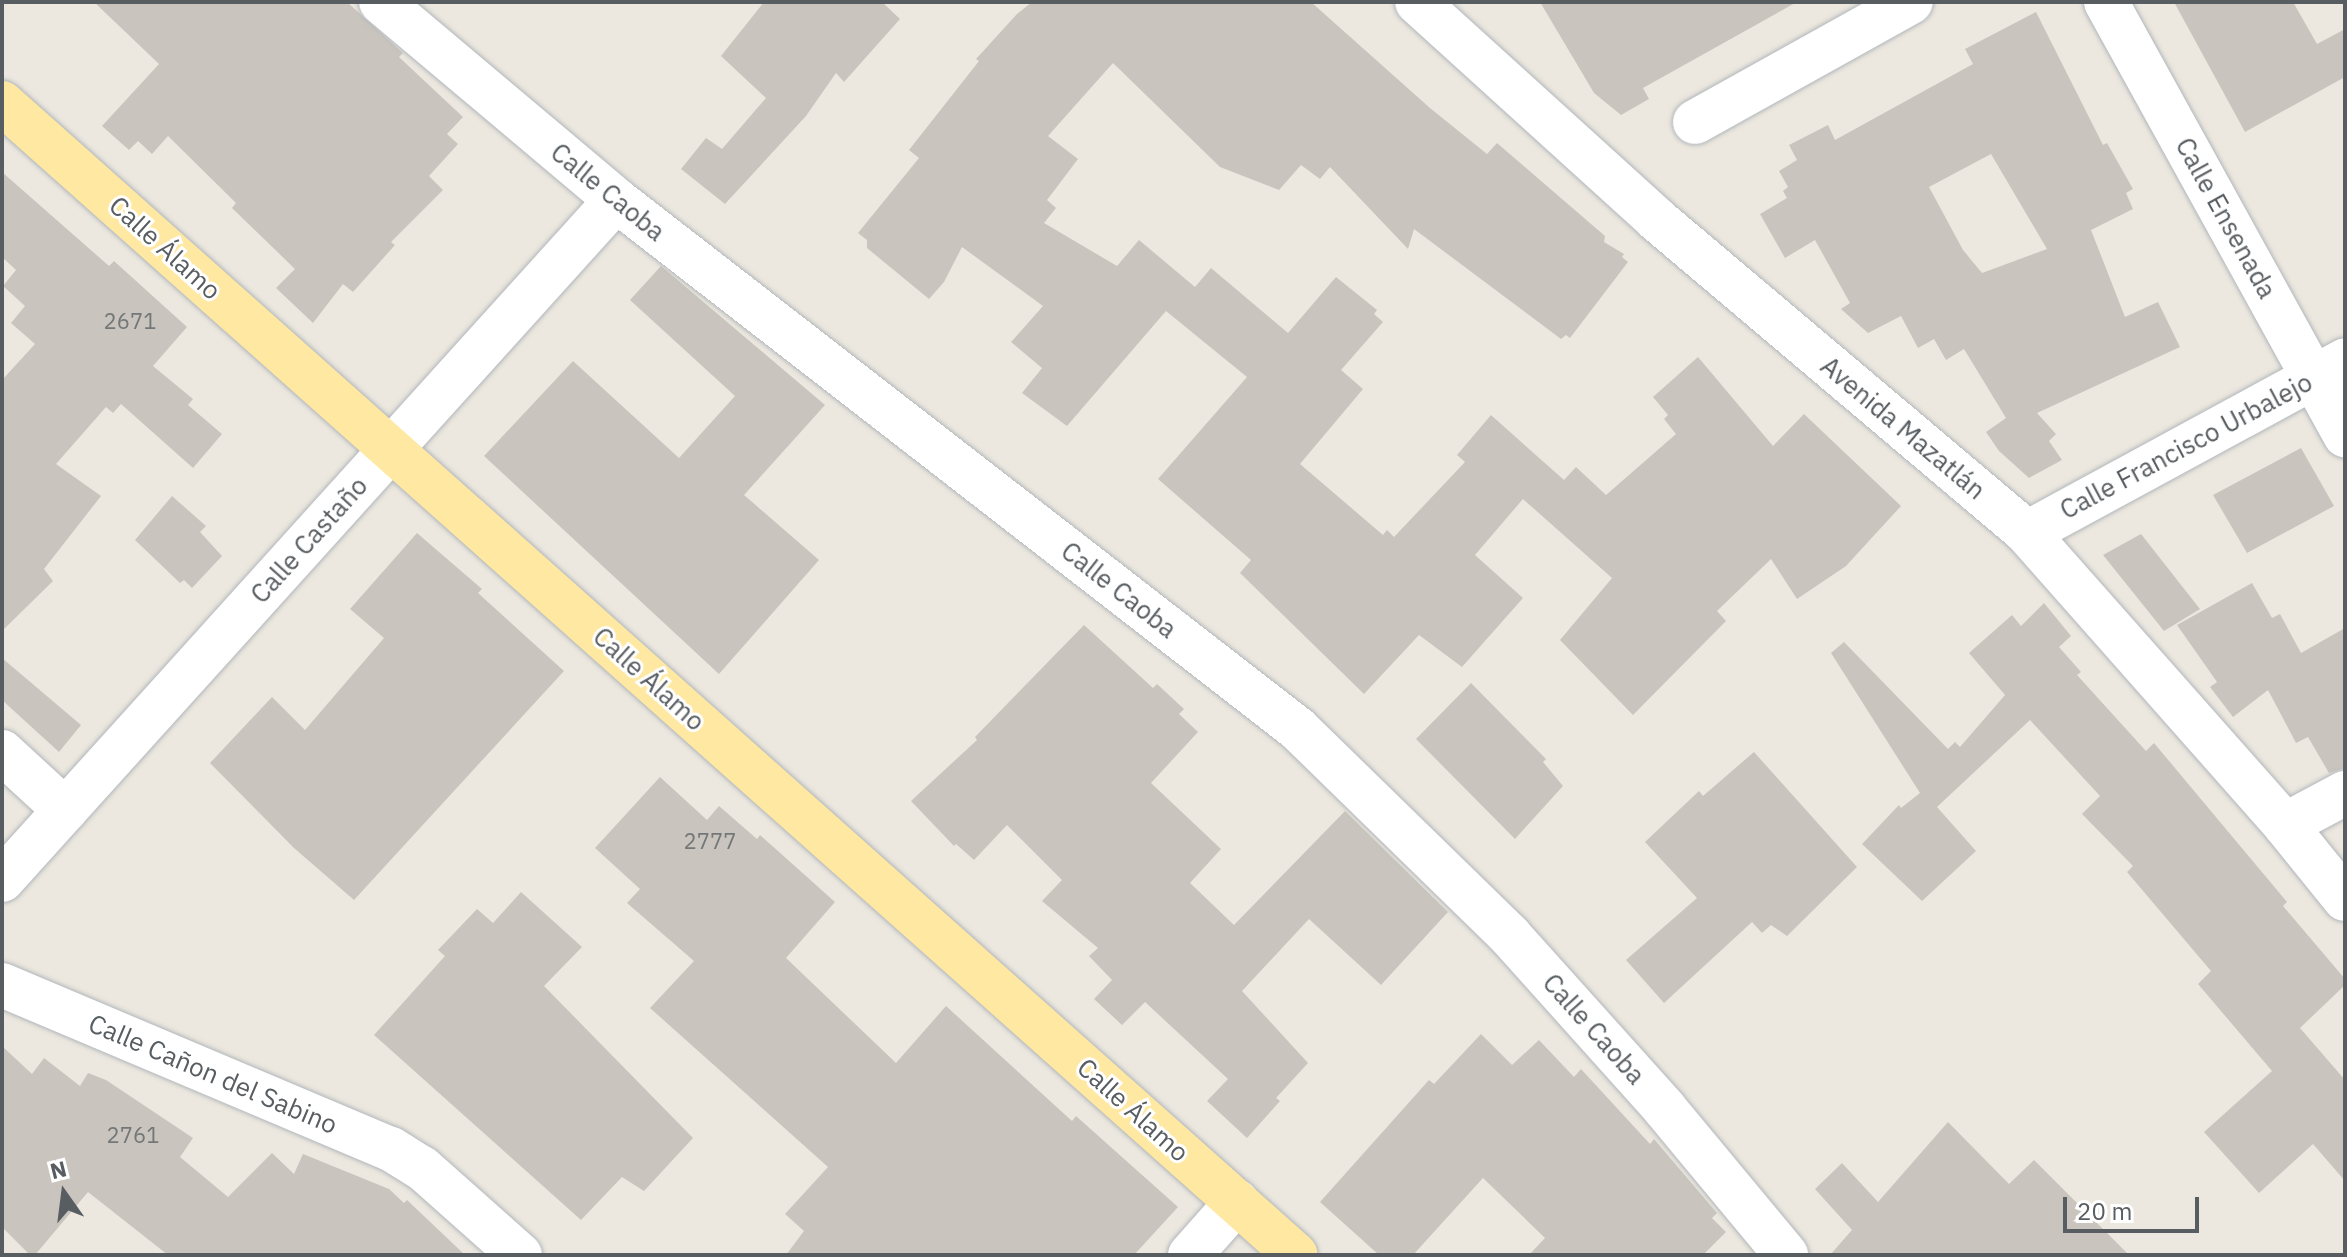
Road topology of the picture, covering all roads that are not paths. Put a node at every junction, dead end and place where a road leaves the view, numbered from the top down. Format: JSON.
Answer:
{"nodes":[{"id":1,"x":381,"y":2,"type":"edge"},
{"id":2,"x":1417,"y":2,"type":"edge"},
{"id":3,"x":1911,"y":2,"type":"edge"},
{"id":4,"x":2106,"y":2,"type":"edge"},
{"id":5,"x":2,"y":103,"type":"edge"},
{"id":6,"x":1695,"y":122,"type":"dead end"},
{"id":7,"x":616,"y":200,"type":"junction"},
{"id":8,"x":2330,"y":369,"type":"edge"},
{"id":9,"x":2345,"y":435,"type":"edge"},
{"id":10,"x":391,"y":449,"type":"junction"},
{"id":11,"x":2027,"y":533,"type":"junction"},
{"id":12,"x":2,"y":752,"type":"edge"},
{"id":13,"x":2345,"y":793,"type":"edge"},
{"id":14,"x":65,"y":810,"type":"junction"},
{"id":15,"x":2285,"y":825,"type":"junction"},
{"id":16,"x":2,"y":880,"type":"edge"},
{"id":17,"x":2345,"y":899,"type":"edge"},
{"id":18,"x":2,"y":985,"type":"edge"},
{"id":19,"x":1237,"y":1202,"type":"junction"},
{"id":20,"x":520,"y":1255,"type":"edge"},
{"id":21,"x":1190,"y":1255,"type":"edge"},
{"id":22,"x":1296,"y":1255,"type":"edge"},
{"id":23,"x":1786,"y":1255,"type":"edge"}],
"edges":[{"from":1,"to":7,"type":"street","name":"Calle Caoba"},
{"from":2,"to":11,"type":"street","name":"Avenida Mazatlán"},
{"from":3,"to":6,"type":"street"},
{"from":4,"to":8,"type":"street","name":"Calle Ensenada"},
{"from":5,"to":10,"type":"main road","name":"Calle Álamo"},
{"from":7,"to":10,"type":"street","name":"Calle Castaño"},
{"from":7,"to":23,"type":"street","name":"Calle Caoba"},
{"from":8,"to":9,"type":"street","name":"Calle Ensenada"},
{"from":8,"to":11,"type":"street","name":"Calle Francisco Urbalejo"},
{"from":10,"to":14,"type":"street","name":"Calle Castaño"},
{"from":10,"to":19,"type":"main road","name":"Calle Álamo"},
{"from":11,"to":15,"type":"street","name":"Avenida Mazatlán"},
{"from":12,"to":14,"type":"street"},
{"from":13,"to":15,"type":"street"},
{"from":14,"to":16,"type":"street","name":"Calle Castaño"},
{"from":15,"to":17,"type":"street","name":"Avenida Mazatlán"},
{"from":18,"to":20,"type":"street","name":"Calle Cañon del Sabino"},
{"from":19,"to":21,"type":"street"},
{"from":19,"to":22,"type":"main road","name":"Calle Álamo"}]}
